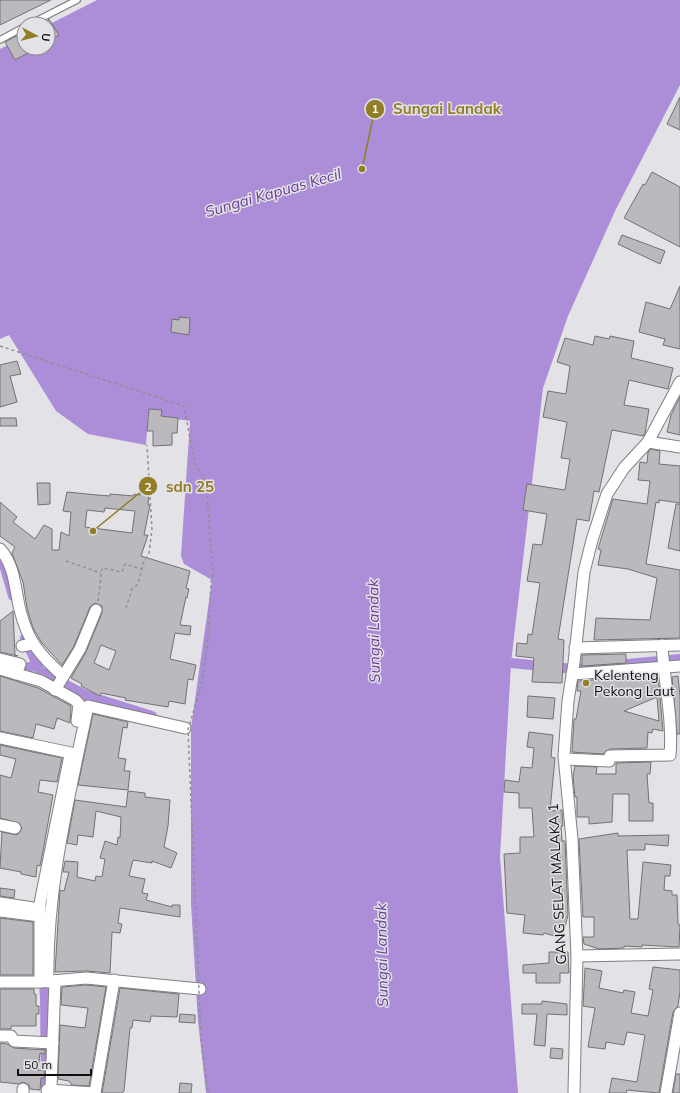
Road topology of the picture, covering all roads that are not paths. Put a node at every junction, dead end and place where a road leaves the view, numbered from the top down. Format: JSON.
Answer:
{"nodes":[{"id":1,"x":77,"y":0,"type":"edge"},
{"id":2,"x":46,"y":16,"type":"edge"},
{"id":3,"x":16,"y":31,"type":"edge"},
{"id":4,"x":0,"y":40,"type":"edge"},
{"id":5,"x":679,"y":388,"type":"edge"},
{"id":6,"x":648,"y":442,"type":"junction"},
{"id":7,"x":680,"y":447,"type":"edge"},
{"id":8,"x":0,"y":549,"type":"edge"},
{"id":9,"x":96,"y":610,"type":"road end"},
{"id":10,"x":662,"y":645,"type":"junction"},
{"id":11,"x":680,"y":645,"type":"edge"},
{"id":12,"x":575,"y":648,"type":"junction"},
{"id":13,"x":0,"y":659,"type":"edge"},
{"id":14,"x":680,"y":666,"type":"edge"},
{"id":15,"x":663,"y":667,"type":"junction"},
{"id":16,"x":0,"y":669,"type":"edge"},
{"id":17,"x":18,"y":669,"type":"junction"},
{"id":18,"x":572,"y":674,"type":"junction"},
{"id":19,"x":63,"y":676,"type":"junction"},
{"id":20,"x":55,"y":690,"type":"junction"},
{"id":21,"x":83,"y":705,"type":"junction"},
{"id":22,"x":185,"y":728,"type":"dead end"},
{"id":23,"x":676,"y":732,"type":"edge"},
{"id":24,"x":0,"y":738,"type":"edge"},
{"id":25,"x":71,"y":753,"type":"junction"},
{"id":26,"x":565,"y":759,"type":"junction"},
{"id":27,"x":66,"y":792,"type":"junction"},
{"id":28,"x":0,"y":825,"type":"edge"},
{"id":29,"x":16,"y":828,"type":"dead end"},
{"id":30,"x":55,"y":850,"type":"junction"},
{"id":31,"x":0,"y":903,"type":"edge"},
{"id":32,"x":0,"y":911,"type":"edge"},
{"id":33,"x":40,"y":913,"type":"junction"},
{"id":34,"x":680,"y":954,"type":"edge"},
{"id":35,"x":577,"y":956,"type":"junction"},
{"id":36,"x":44,"y":957,"type":"junction"},
{"id":37,"x":114,"y":980,"type":"junction"},
{"id":38,"x":0,"y":982,"type":"edge"},
{"id":39,"x":46,"y":982,"type":"junction"},
{"id":40,"x":200,"y":989,"type":"dead end"},
{"id":41,"x":680,"y":1013,"type":"edge"},
{"id":42,"x":0,"y":1036,"type":"edge"},
{"id":43,"x":53,"y":1043,"type":"junction"},
{"id":44,"x":50,"y":1091,"type":"edge"},
{"id":45,"x":95,"y":1093,"type":"edge"},
{"id":46,"x":574,"y":1093,"type":"edge"},
{"id":47,"x":666,"y":1093,"type":"edge"}],
"edges":[{"from":1,"to":2,"type":"lane"},
{"from":3,"to":4,"type":"lane"},
{"from":5,"to":6,"type":"street","name":"GANG SELAT MALAKA 1"},
{"from":6,"to":7,"type":"street"},
{"from":6,"to":12,"type":"street","name":"GANG SELAT MALAKA 1"},
{"from":8,"to":19,"type":"street"},
{"from":9,"to":19,"type":"street"},
{"from":10,"to":11,"type":"street"},
{"from":10,"to":12,"type":"street"},
{"from":10,"to":15,"type":"street"},
{"from":12,"to":18,"type":"street","name":"GANG SELAT MALAKA 1"},
{"from":13,"to":17,"type":"street"},
{"from":14,"to":15,"type":"street"},
{"from":15,"to":18,"type":"street"},
{"from":15,"to":23,"type":"street"},
{"from":16,"to":17,"type":"street"},
{"from":17,"to":20,"type":"street"},
{"from":18,"to":26,"type":"street","name":"GANG SELAT MALAKA 1"},
{"from":19,"to":20,"type":"street"},
{"from":20,"to":21,"type":"street"},
{"from":21,"to":22,"type":"street"},
{"from":21,"to":25,"type":"street"},
{"from":21,"to":27,"type":"street"},
{"from":23,"to":26,"type":"street"},
{"from":24,"to":25,"type":"street"},
{"from":25,"to":27,"type":"street"},
{"from":26,"to":35,"type":"street","name":"GANG SELAT MALAKA 1"},
{"from":27,"to":30,"type":"street"},
{"from":28,"to":29,"type":"street"},
{"from":30,"to":33,"type":"street"},
{"from":30,"to":36,"type":"street"},
{"from":31,"to":33,"type":"street"},
{"from":32,"to":33,"type":"street"},
{"from":33,"to":36,"type":"street"},
{"from":34,"to":35,"type":"street"},
{"from":35,"to":46,"type":"street","name":"GANG SELAT MALAKA 1"},
{"from":36,"to":39,"type":"street"},
{"from":37,"to":39,"type":"street"},
{"from":37,"to":40,"type":"street"},
{"from":37,"to":45,"type":"street"},
{"from":38,"to":39,"type":"street"},
{"from":39,"to":43,"type":"street"},
{"from":41,"to":47,"type":"street"},
{"from":42,"to":43,"type":"street"},
{"from":43,"to":44,"type":"street"},
{"from":44,"to":45,"type":"street"}]}
